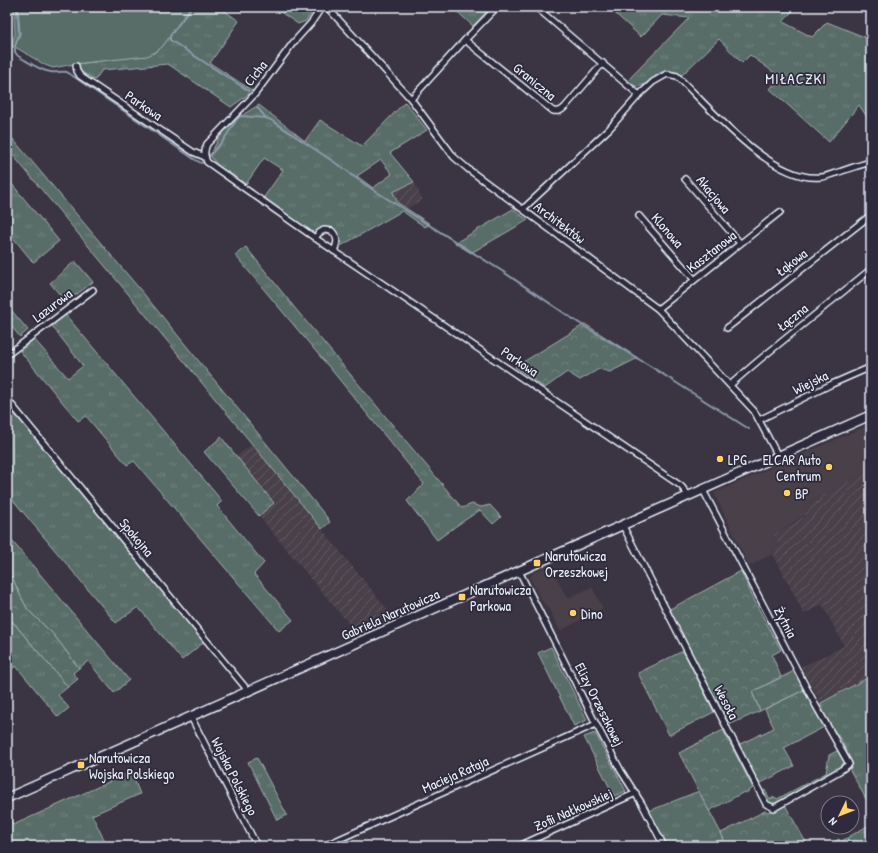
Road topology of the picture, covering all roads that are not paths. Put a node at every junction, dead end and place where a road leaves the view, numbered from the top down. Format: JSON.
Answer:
{"nodes":[{"id":1,"x":322,"y":7,"type":"edge"},
{"id":2,"x":327,"y":7,"type":"edge"},
{"id":3,"x":497,"y":7,"type":"edge"},
{"id":4,"x":536,"y":7,"type":"edge"},
{"id":5,"x":465,"y":40,"type":"junction"},
{"id":6,"x":603,"y":63,"type":"junction"},
{"id":7,"x":76,"y":66,"type":"dead end"},
{"id":8,"x":639,"y":95,"type":"junction"},
{"id":9,"x":411,"y":99,"type":"junction"},
{"id":10,"x":205,"y":157,"type":"junction"},
{"id":11,"x":871,"y":162,"type":"edge"},
{"id":12,"x":686,"y":180,"type":"dead end"},
{"id":13,"x":523,"y":209,"type":"junction"},
{"id":14,"x":780,"y":212,"type":"dead end"},
{"id":15,"x":871,"y":215,"type":"edge"},
{"id":16,"x":639,"y":216,"type":"dead end"},
{"id":17,"x":315,"y":238,"type":"junction"},
{"id":18,"x":740,"y":243,"type":"junction"},
{"id":19,"x":334,"y":250,"type":"junction"},
{"id":20,"x":871,"y":269,"type":"edge"},
{"id":21,"x":694,"y":279,"type":"junction"},
{"id":22,"x":93,"y":290,"type":"dead end"},
{"id":23,"x":658,"y":309,"type":"junction"},
{"id":24,"x":727,"y":328,"type":"dead end"},
{"id":25,"x":7,"y":355,"type":"edge"},
{"id":26,"x":871,"y":368,"type":"edge"},
{"id":27,"x":730,"y":385,"type":"junction"},
{"id":28,"x":7,"y":399,"type":"edge"},
{"id":29,"x":871,"y":415,"type":"edge"},
{"id":30,"x":759,"y":420,"type":"junction"},
{"id":31,"x":778,"y":456,"type":"junction"},
{"id":32,"x":703,"y":490,"type":"junction"},
{"id":33,"x":689,"y":496,"type":"junction"},
{"id":34,"x":623,"y":526,"type":"junction"},
{"id":35,"x":519,"y":571,"type":"junction"},
{"id":36,"x":247,"y":692,"type":"junction"},
{"id":37,"x":192,"y":717,"type":"junction"},
{"id":38,"x":596,"y":724,"type":"junction"},
{"id":39,"x":849,"y":764,"type":"joint"},
{"id":40,"x":636,"y":794,"type":"junction"},
{"id":41,"x":7,"y":798,"type":"edge"},
{"id":42,"x":257,"y":846,"type":"edge"},
{"id":43,"x":324,"y":846,"type":"edge"},
{"id":44,"x":519,"y":846,"type":"edge"},
{"id":45,"x":664,"y":846,"type":"edge"}],
"edges":[{"from":1,"to":10,"type":"street","name":"Cicha"},
{"from":2,"to":9,"type":"street","name":"Architektów"},
{"from":3,"to":5,"type":"street"},
{"from":4,"to":6,"type":"street"},
{"from":5,"to":6,"type":"street","name":"Graniczna"},
{"from":5,"to":9,"type":"street"},
{"from":6,"to":8,"type":"street"},
{"from":7,"to":10,"type":"street","name":"Parkowa"},
{"from":8,"to":11,"type":"street"},
{"from":8,"to":13,"type":"street"},
{"from":9,"to":13,"type":"street","name":"Architektów"},
{"from":10,"to":17,"type":"street","name":"Parkowa"},
{"from":12,"to":18,"type":"street","name":"Akacjowa"},
{"from":13,"to":23,"type":"street","name":"Architektów"},
{"from":14,"to":18,"type":"street","name":"Kasztanowa"},
{"from":15,"to":24,"type":"street","name":"Łąkowa"},
{"from":16,"to":21,"type":"street","name":"Klonowa"},
{"from":17,"to":19,"type":"street","name":"Parkowa"},
{"from":17,"to":19,"type":"street"},
{"from":18,"to":21,"type":"street","name":"Kasztanowa"},
{"from":19,"to":33,"type":"street","name":"Parkowa"},
{"from":20,"to":27,"type":"street","name":"Łączna"},
{"from":21,"to":23,"type":"street","name":"Kasztanowa"},
{"from":22,"to":25,"type":"street","name":"Lazurowa"},
{"from":23,"to":27,"type":"street","name":"Architektów"},
{"from":26,"to":30,"type":"street","name":"Wiejska"},
{"from":27,"to":30,"type":"street","name":"Architektów"},
{"from":28,"to":36,"type":"street","name":"Spokojna"},
{"from":29,"to":31,"type":"main road","name":"Gabriela Narutowicza"},
{"from":30,"to":31,"type":"street","name":"Architektów"},
{"from":31,"to":32,"type":"main road","name":"Gabriela Narutowicza"},
{"from":32,"to":33,"type":"main road","name":"Gabriela Narutowicza"},
{"from":32,"to":39,"type":"street","name":"Żytnia"},
{"from":33,"to":34,"type":"main road","name":"Gabriela Narutowicza"},
{"from":34,"to":35,"type":"main road","name":"Gabriela Narutowicza"},
{"from":34,"to":39,"type":"street","name":"Wesoła"},
{"from":35,"to":36,"type":"main road","name":"Gabriela Narutowicza"},
{"from":35,"to":38,"type":"street","name":"Elizy Orzeszkowej"},
{"from":36,"to":37,"type":"main road","name":"Gabriela Narutowicza"},
{"from":37,"to":41,"type":"main road","name":"Gabriela Narutowicza"},
{"from":37,"to":42,"type":"street","name":"Wojska Polskiego"},
{"from":38,"to":40,"type":"street","name":"Elizy Orzeszkowej"},
{"from":38,"to":43,"type":"street","name":"Macieja Rataja"},
{"from":40,"to":44,"type":"street","name":"Zofii Nałkowskiej"},
{"from":40,"to":45,"type":"street","name":"Elizy Orzeszkowej"}]}
